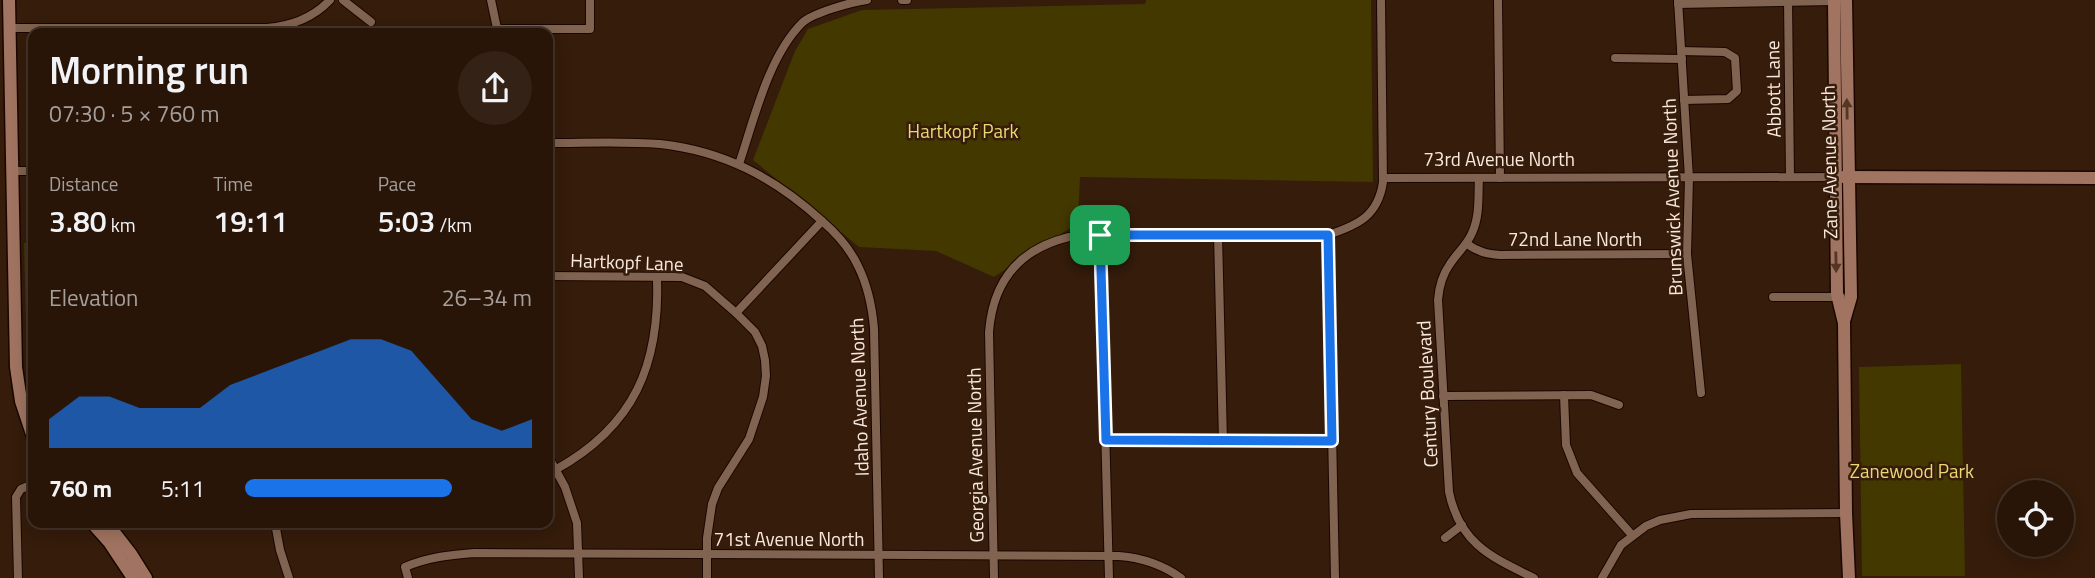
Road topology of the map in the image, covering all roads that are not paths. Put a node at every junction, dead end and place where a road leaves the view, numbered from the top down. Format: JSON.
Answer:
{"nodes":[{"id":1,"x":9,"y":0,"type":"edge"},
{"id":2,"x":330,"y":0,"type":"edge"},
{"id":3,"x":343,"y":0,"type":"edge"},
{"id":4,"x":491,"y":0,"type":"edge"},
{"id":5,"x":590,"y":0,"type":"edge"},
{"id":6,"x":867,"y":0,"type":"edge"},
{"id":7,"x":1381,"y":0,"type":"edge"},
{"id":8,"x":1497,"y":0,"type":"edge"},
{"id":9,"x":1838,"y":0,"type":"edge"},
{"id":10,"x":1788,"y":1,"type":"edge"},
{"id":11,"x":1678,"y":2,"type":"edge"},
{"id":12,"x":1723,"y":2,"type":"edge"},
{"id":13,"x":371,"y":22,"type":"dead end"},
{"id":14,"x":5,"y":28,"type":"edge"},
{"id":15,"x":496,"y":28,"type":"edge"},
{"id":16,"x":553,"y":30,"type":"edge"},
{"id":17,"x":1681,"y":55,"type":"junction"},
{"id":18,"x":1615,"y":58,"type":"dead end"},
{"id":19,"x":1684,"y":100,"type":"junction"},
{"id":20,"x":553,"y":143,"type":"edge"},
{"id":21,"x":738,"y":164,"type":"junction"},
{"id":22,"x":5,"y":171,"type":"edge"},
{"id":23,"x":28,"y":171,"type":"edge"},
{"id":24,"x":1790,"y":177,"type":"junction"},
{"id":25,"x":1842,"y":177,"type":"junction"},
{"id":26,"x":1383,"y":178,"type":"junction"},
{"id":27,"x":1479,"y":178,"type":"junction"},
{"id":28,"x":1500,"y":178,"type":"junction"},
{"id":29,"x":1689,"y":178,"type":"junction"},
{"id":30,"x":2095,"y":178,"type":"edge"},
{"id":31,"x":822,"y":221,"type":"junction"},
{"id":32,"x":1100,"y":235,"type":"junction"},
{"id":33,"x":1218,"y":235,"type":"junction"},
{"id":34,"x":1328,"y":235,"type":"junction"},
{"id":35,"x":1466,"y":244,"type":"junction"},
{"id":36,"x":1687,"y":254,"type":"junction"},
{"id":37,"x":553,"y":276,"type":"edge"},
{"id":38,"x":657,"y":276,"type":"junction"},
{"id":39,"x":1773,"y":297,"type":"dead end"},
{"id":40,"x":1844,"y":297,"type":"junction"},
{"id":41,"x":736,"y":313,"type":"junction"},
{"id":42,"x":1701,"y":393,"type":"dead end"},
{"id":43,"x":1564,"y":395,"type":"junction"},
{"id":44,"x":1443,"y":396,"type":"junction"},
{"id":45,"x":1619,"y":405,"type":"dead end"},
{"id":46,"x":28,"y":422,"type":"edge"},
{"id":47,"x":1106,"y":440,"type":"junction"},
{"id":48,"x":1223,"y":440,"type":"junction"},
{"id":49,"x":1332,"y":441,"type":"junction"},
{"id":50,"x":553,"y":466,"type":"edge"},
{"id":51,"x":555,"y":470,"type":"junction"},
{"id":52,"x":28,"y":486,"type":"edge"},
{"id":53,"x":1846,"y":513,"type":"junction"},
{"id":54,"x":1462,"y":525,"type":"junction"},
{"id":55,"x":96,"y":528,"type":"edge"},
{"id":56,"x":111,"y":528,"type":"edge"},
{"id":57,"x":276,"y":528,"type":"edge"},
{"id":58,"x":1632,"y":535,"type":"junction"},
{"id":59,"x":1445,"y":538,"type":"dead end"},
{"id":60,"x":579,"y":554,"type":"junction"},
{"id":61,"x":707,"y":554,"type":"junction"},
{"id":62,"x":879,"y":555,"type":"junction"},
{"id":63,"x":993,"y":556,"type":"junction"},
{"id":64,"x":1109,"y":556,"type":"junction"},
{"id":65,"x":123,"y":561,"type":"junction"},
{"id":66,"x":18,"y":578,"type":"edge"},
{"id":67,"x":125,"y":578,"type":"edge"},
{"id":68,"x":133,"y":578,"type":"edge"},
{"id":69,"x":146,"y":578,"type":"edge"},
{"id":70,"x":289,"y":578,"type":"edge"},
{"id":71,"x":408,"y":578,"type":"edge"},
{"id":72,"x":579,"y":578,"type":"edge"},
{"id":73,"x":708,"y":578,"type":"edge"},
{"id":74,"x":879,"y":578,"type":"edge"},
{"id":75,"x":994,"y":578,"type":"edge"},
{"id":76,"x":1109,"y":578,"type":"edge"},
{"id":77,"x":1181,"y":578,"type":"edge"},
{"id":78,"x":1335,"y":578,"type":"edge"},
{"id":79,"x":1534,"y":578,"type":"edge"},
{"id":80,"x":1602,"y":578,"type":"edge"},
{"id":81,"x":1849,"y":578,"type":"edge"}],
"edges":[{"from":1,"to":14,"type":"street"},
{"from":2,"to":14,"type":"street"},
{"from":3,"to":13,"type":"street"},
{"from":4,"to":15,"type":"street"},
{"from":5,"to":16,"type":"street"},
{"from":6,"to":21,"type":"street"},
{"from":7,"to":26,"type":"street"},
{"from":8,"to":28,"type":"street"},
{"from":9,"to":10,"type":"street"},
{"from":9,"to":25,"type":"street","name":"Zane Avenue North"},
{"from":10,"to":12,"type":"street"},
{"from":10,"to":24,"type":"street","name":"Abbott Lane"},
{"from":11,"to":12,"type":"street"},
{"from":11,"to":17,"type":"street","name":"Brunswick Avenue North"},
{"from":14,"to":22,"type":"street"},
{"from":17,"to":18,"type":"street"},
{"from":17,"to":19,"type":"street","name":"Brunswick Avenue North"},
{"from":17,"to":19,"type":"street"},
{"from":19,"to":29,"type":"street","name":"Brunswick Avenue North"},
{"from":20,"to":21,"type":"street","name":"Idaho Avenue North"},
{"from":21,"to":31,"type":"street","name":"Idaho Avenue North"},
{"from":22,"to":23,"type":"street"},
{"from":22,"to":46,"type":"street"},
{"from":24,"to":25,"type":"street","name":"73rd Avenue North"},
{"from":24,"to":29,"type":"street","name":"73rd Avenue North"},
{"from":25,"to":30,"type":"street","name":"73rd Avenue North"},
{"from":25,"to":40,"type":"street","name":"Zane Avenue North"},
{"from":26,"to":27,"type":"street","name":"73rd Avenue North"},
{"from":26,"to":34,"type":"street"},
{"from":27,"to":28,"type":"street","name":"73rd Avenue North"},
{"from":27,"to":35,"type":"street","name":"Century Boulevard"},
{"from":28,"to":29,"type":"street","name":"73rd Avenue North"},
{"from":29,"to":36,"type":"street","name":"Brunswick Avenue North"},
{"from":31,"to":41,"type":"street"},
{"from":31,"to":62,"type":"street","name":"Idaho Avenue North"},
{"from":32,"to":33,"type":"street"},
{"from":32,"to":47,"type":"street"},
{"from":32,"to":63,"type":"street","name":"Georgia Avenue North"},
{"from":33,"to":34,"type":"street"},
{"from":33,"to":48,"type":"street"},
{"from":34,"to":49,"type":"street"},
{"from":35,"to":36,"type":"street","name":"72nd Lane North"},
{"from":35,"to":44,"type":"street","name":"Century Boulevard"},
{"from":36,"to":42,"type":"street","name":"Brunswick Avenue North"},
{"from":37,"to":38,"type":"street","name":"Hartkopf Lane"},
{"from":38,"to":41,"type":"street","name":"Hartkopf Lane"},
{"from":38,"to":51,"type":"street"},
{"from":39,"to":40,"type":"street"},
{"from":40,"to":53,"type":"street","name":"Zane Avenue North"},
{"from":41,"to":61,"type":"street","name":"Hartkopf Lane"},
{"from":43,"to":44,"type":"street"},
{"from":43,"to":45,"type":"street"},
{"from":43,"to":58,"type":"street"},
{"from":44,"to":54,"type":"street","name":"Century Boulevard"},
{"from":47,"to":48,"type":"street"},
{"from":47,"to":64,"type":"street"},
{"from":48,"to":49,"type":"street"},
{"from":49,"to":78,"type":"street"},
{"from":50,"to":51,"type":"street"},
{"from":51,"to":60,"type":"street"},
{"from":52,"to":66,"type":"street"},
{"from":53,"to":58,"type":"street"},
{"from":53,"to":81,"type":"street","name":"Zane Avenue North"},
{"from":54,"to":59,"type":"street"},
{"from":54,"to":79,"type":"street","name":"Century Boulevard"},
{"from":55,"to":65,"type":"street"},
{"from":56,"to":69,"type":"street"},
{"from":57,"to":70,"type":"street"},
{"from":58,"to":80,"type":"street"},
{"from":60,"to":61,"type":"street","name":"71st Avenue North"},
{"from":60,"to":71,"type":"street","name":"71st Avenue North"},
{"from":60,"to":72,"type":"street"},
{"from":61,"to":62,"type":"street","name":"71st Avenue North"},
{"from":61,"to":73,"type":"street","name":"Hartkopf Lane"},
{"from":62,"to":63,"type":"street","name":"71st Avenue North"},
{"from":62,"to":74,"type":"street","name":"Idaho Avenue North"},
{"from":63,"to":64,"type":"street","name":"71st Avenue North"},
{"from":63,"to":75,"type":"street","name":"Georgia Avenue North"},
{"from":64,"to":76,"type":"street"},
{"from":64,"to":77,"type":"street","name":"71st Avenue North"},
{"from":65,"to":67,"type":"street"},
{"from":65,"to":68,"type":"street"}]}
